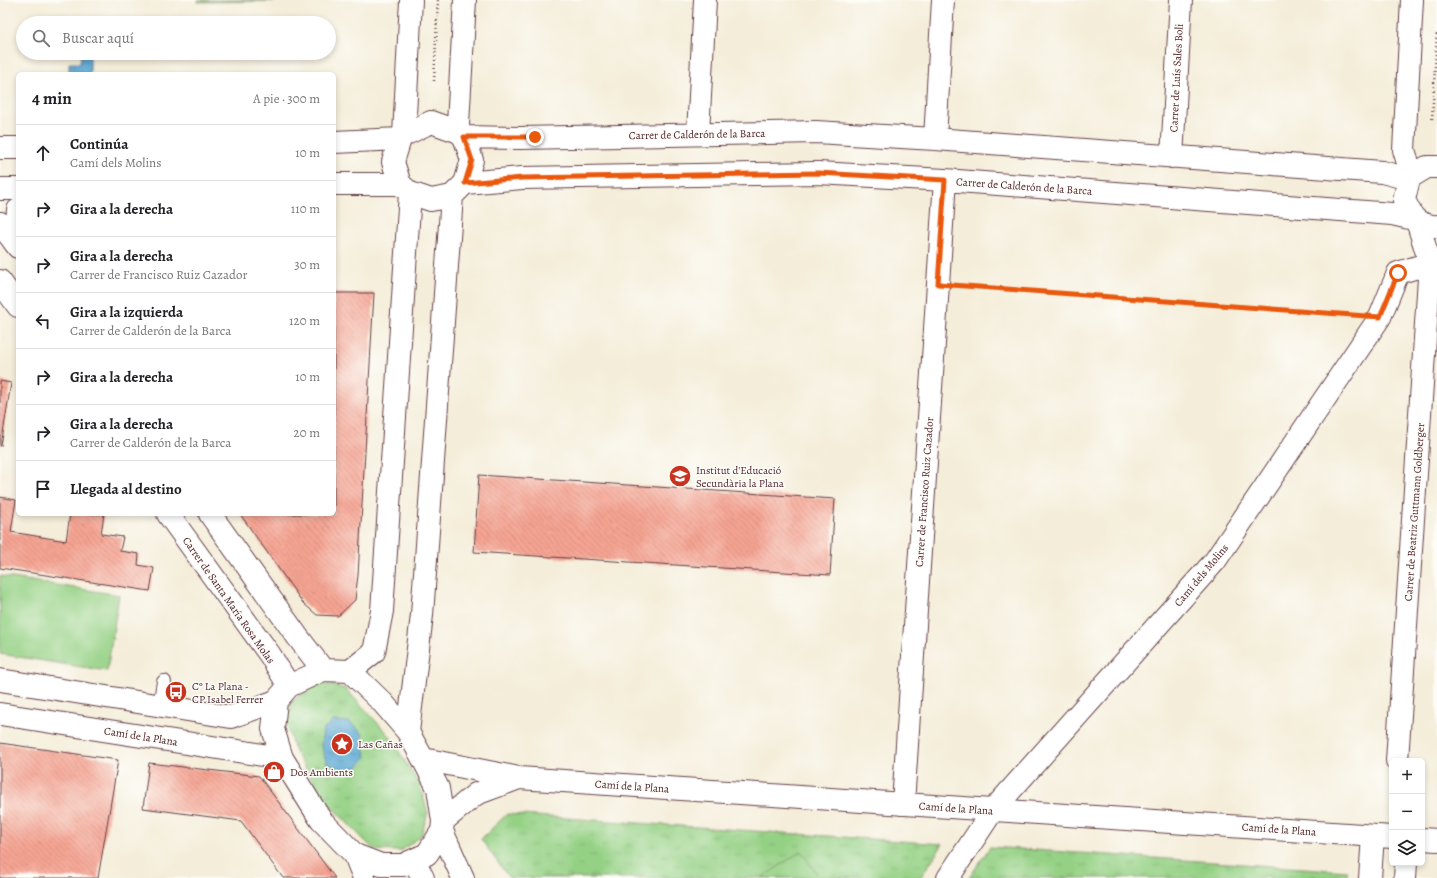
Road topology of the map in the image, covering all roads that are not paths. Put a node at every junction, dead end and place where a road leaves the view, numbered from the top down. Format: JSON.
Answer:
{"nodes":[{"id":1,"x":411,"y":0,"type":"edge"},
{"id":2,"x":465,"y":0,"type":"edge"},
{"id":3,"x":706,"y":0,"type":"edge"},
{"id":4,"x":943,"y":0,"type":"edge"},
{"id":5,"x":1181,"y":0,"type":"edge"},
{"id":6,"x":1412,"y":0,"type":"edge"},
{"id":7,"x":698,"y":134,"type":"junction"},
{"id":8,"x":461,"y":135,"type":"junction"},
{"id":9,"x":402,"y":137,"type":"junction"},
{"id":10,"x":935,"y":139,"type":"junction"},
{"id":11,"x":336,"y":142,"type":"edge"},
{"id":12,"x":0,"y":148,"type":"edge"},
{"id":13,"x":16,"y":148,"type":"edge"},
{"id":14,"x":1172,"y":157,"type":"junction"},
{"id":15,"x":1437,"y":167,"type":"edge"},
{"id":16,"x":1410,"y":177,"type":"junction"},
{"id":17,"x":945,"y":180,"type":"junction"},
{"id":18,"x":336,"y":184,"type":"edge"},
{"id":19,"x":0,"y":189,"type":"edge"},
{"id":20,"x":16,"y":189,"type":"edge"},
{"id":21,"x":405,"y":189,"type":"junction"},
{"id":22,"x":459,"y":189,"type":"junction"},
{"id":23,"x":1423,"y":222,"type":"edge"},
{"id":24,"x":0,"y":224,"type":"edge"},
{"id":25,"x":16,"y":244,"type":"edge"},
{"id":26,"x":1434,"y":256,"type":"edge"},
{"id":27,"x":0,"y":281,"type":"edge"},
{"id":28,"x":16,"y":303,"type":"edge"},
{"id":29,"x":169,"y":516,"type":"edge"},
{"id":30,"x":211,"y":516,"type":"edge"},
{"id":31,"x":323,"y":670,"type":"junction"},
{"id":32,"x":350,"y":671,"type":"junction"},
{"id":33,"x":0,"y":680,"type":"edge"},
{"id":34,"x":164,"y":682,"type":"dead end"},
{"id":35,"x":282,"y":693,"type":"junction"},
{"id":36,"x":160,"y":706,"type":"junction"},
{"id":37,"x":0,"y":714,"type":"edge"},
{"id":38,"x":408,"y":732,"type":"junction"},
{"id":39,"x":282,"y":758,"type":"junction"},
{"id":40,"x":1397,"y":758,"type":"edge"},
{"id":41,"x":423,"y":759,"type":"junction"},
{"id":42,"x":519,"y":778,"type":"junction"},
{"id":43,"x":903,"y":804,"type":"junction"},
{"id":44,"x":993,"y":810,"type":"junction"},
{"id":45,"x":443,"y":826,"type":"junction"},
{"id":46,"x":1382,"y":836,"type":"edge"},
{"id":47,"x":1425,"y":839,"type":"edge"},
{"id":48,"x":1437,"y":840,"type":"edge"},
{"id":49,"x":355,"y":855,"type":"junction"},
{"id":50,"x":1406,"y":866,"type":"edge"},
{"id":51,"x":412,"y":870,"type":"edge"},
{"id":52,"x":364,"y":878,"type":"edge"},
{"id":53,"x":463,"y":878,"type":"edge"},
{"id":54,"x":948,"y":878,"type":"edge"},
{"id":55,"x":1370,"y":878,"type":"edge"},
{"id":56,"x":1406,"y":878,"type":"edge"}],
"edges":[{"from":1,"to":9,"type":"street"},
{"from":2,"to":8,"type":"street"},
{"from":3,"to":7,"type":"street"},
{"from":4,"to":10,"type":"street"},
{"from":5,"to":14,"type":"street","name":"Carrer de Luís Sales Boli"},
{"from":6,"to":16,"type":"street"},
{"from":7,"to":8,"type":"street","name":"Carrer de Calderón de la Barca"},
{"from":7,"to":10,"type":"street","name":"Carrer de Calderón de la Barca"},
{"from":8,"to":9,"type":"street"},
{"from":8,"to":22,"type":"street"},
{"from":9,"to":11,"type":"street"},
{"from":9,"to":21,"type":"street"},
{"from":10,"to":14,"type":"street","name":"Carrer de Calderón de la Barca"},
{"from":12,"to":13,"type":"street"},
{"from":14,"to":16,"type":"street","name":"Carrer de Calderón de la Barca"},
{"from":15,"to":16,"type":"street"},
{"from":16,"to":23,"type":"street","name":"Carrer de Beatriz Guttmann Goldberger"},
{"from":17,"to":22,"type":"street","name":"Carrer de Calderón de la Barca"},
{"from":17,"to":23,"type":"street","name":"Carrer de Calderón de la Barca"},
{"from":17,"to":43,"type":"street","name":"Carrer de Francisco Ruiz Cazador"},
{"from":18,"to":21,"type":"street"},
{"from":19,"to":20,"type":"street"},
{"from":21,"to":22,"type":"street"},
{"from":21,"to":32,"type":"street"},
{"from":22,"to":38,"type":"street"},
{"from":23,"to":26,"type":"street","name":"Carrer de Beatriz Guttmann Goldberger"},
{"from":24,"to":25,"type":"street"},
{"from":26,"to":40,"type":"street","name":"Carrer de Beatriz Guttmann Goldberger"},
{"from":26,"to":44,"type":"street","name":"Camí dels Molins"},
{"from":27,"to":28,"type":"street"},
{"from":29,"to":35,"type":"street","name":"Carrer de Santa María Rosa Molas"},
{"from":30,"to":31,"type":"street"},
{"from":31,"to":32,"type":"street"},
{"from":31,"to":35,"type":"street"},
{"from":32,"to":38,"type":"street"},
{"from":33,"to":36,"type":"street"},
{"from":34,"to":36,"type":"lane"},
{"from":35,"to":36,"type":"street"},
{"from":35,"to":39,"type":"street"},
{"from":37,"to":39,"type":"street","name":"Camí de la Plana"},
{"from":38,"to":41,"type":"street"},
{"from":39,"to":49,"type":"street"},
{"from":41,"to":42,"type":"street","name":"Camí de la Plana"},
{"from":41,"to":45,"type":"street"},
{"from":42,"to":43,"type":"street","name":"Camí de la Plana"},
{"from":42,"to":45,"type":"street","name":"Camí de la Plana"},
{"from":43,"to":44,"type":"street","name":"Camí de la Plana"},
{"from":44,"to":46,"type":"street","name":"Camí de la Plana"},
{"from":44,"to":54,"type":"street","name":"Camí dels Molins"},
{"from":45,"to":51,"type":"street","name":"Camí de la Plana"},
{"from":45,"to":53,"type":"street"},
{"from":46,"to":55,"type":"street"},
{"from":47,"to":48,"type":"street"},
{"from":49,"to":51,"type":"street"},
{"from":49,"to":52,"type":"street"},
{"from":50,"to":56,"type":"street"}]}
